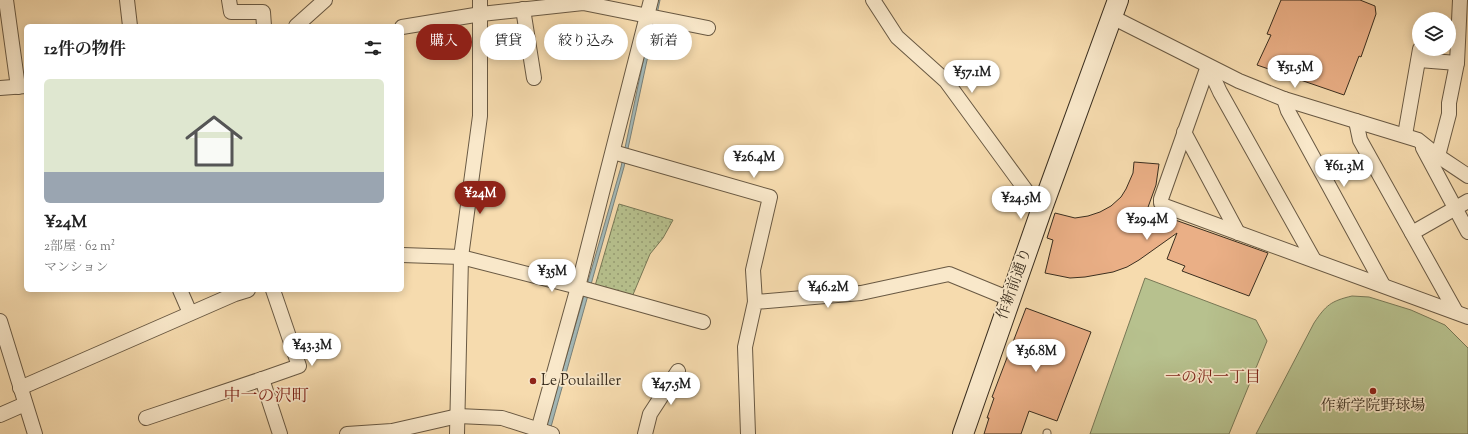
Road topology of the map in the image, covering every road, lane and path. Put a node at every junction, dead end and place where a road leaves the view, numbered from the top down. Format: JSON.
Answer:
{"nodes":[{"id":1,"x":6,"y":0,"type":"edge"},
{"id":2,"x":127,"y":0,"type":"edge"},
{"id":3,"x":230,"y":0,"type":"edge"},
{"id":4,"x":325,"y":0,"type":"edge"},
{"id":5,"x":480,"y":0,"type":"edge"},
{"id":6,"x":651,"y":0,"type":"edge"},
{"id":7,"x":873,"y":0,"type":"edge"},
{"id":8,"x":1460,"y":0,"type":"edge"},
{"id":9,"x":583,"y":1,"type":"edge"},
{"id":10,"x":523,"y":9,"type":"junction"},
{"id":11,"x":1115,"y":9,"type":"edge"},
{"id":12,"x":481,"y":14,"type":"junction"},
{"id":13,"x":648,"y":15,"type":"junction"},
{"id":14,"x":130,"y":24,"type":"edge"},
{"id":15,"x":264,"y":24,"type":"edge"},
{"id":16,"x":298,"y":24,"type":"edge"},
{"id":17,"x":404,"y":27,"type":"edge"},
{"id":18,"x":708,"y":28,"type":"dead end"},
{"id":19,"x":1420,"y":56,"type":"edge"},
{"id":20,"x":1429,"y":56,"type":"edge"},
{"id":21,"x":1457,"y":62,"type":"junction"},
{"id":22,"x":1208,"y":66,"type":"junction"},
{"id":23,"x":534,"y":78,"type":"dead end"},
{"id":24,"x":22,"y":87,"type":"edge"},
{"id":25,"x":0,"y":88,"type":"edge"},
{"id":26,"x":1284,"y":99,"type":"junction"},
{"id":27,"x":1356,"y":121,"type":"junction"},
{"id":28,"x":1184,"y":132,"type":"junction"},
{"id":29,"x":1405,"y":135,"type":"junction"},
{"id":30,"x":1418,"y":140,"type":"junction"},
{"id":31,"x":613,"y":152,"type":"junction"},
{"id":32,"x":1438,"y":156,"type":"junction"},
{"id":33,"x":1468,"y":176,"type":"edge"},
{"id":34,"x":1468,"y":201,"type":"edge"},
{"id":35,"x":1455,"y":208,"type":"junction"},
{"id":36,"x":1041,"y":211,"type":"junction"},
{"id":37,"x":1468,"y":232,"type":"edge"},
{"id":38,"x":1238,"y":233,"type":"junction"},
{"id":39,"x":1412,"y":233,"type":"junction"},
{"id":40,"x":404,"y":255,"type":"edge"},
{"id":41,"x":461,"y":257,"type":"junction"},
{"id":42,"x":1314,"y":260,"type":"junction"},
{"id":43,"x":1383,"y":285,"type":"junction"},
{"id":44,"x":578,"y":287,"type":"junction"},
{"id":45,"x":181,"y":292,"type":"edge"},
{"id":46,"x":240,"y":292,"type":"edge"},
{"id":47,"x":275,"y":292,"type":"edge"},
{"id":48,"x":1010,"y":299,"type":"junction"},
{"id":49,"x":755,"y":302,"type":"junction"},
{"id":50,"x":190,"y":314,"type":"junction"},
{"id":51,"x":1462,"y":314,"type":"edge"},
{"id":52,"x":0,"y":321,"type":"edge"},
{"id":53,"x":703,"y":322,"type":"dead end"},
{"id":54,"x":678,"y":371,"type":"dead end"},
{"id":55,"x":262,"y":379,"type":"junction"},
{"id":56,"x":20,"y":388,"type":"junction"},
{"id":57,"x":25,"y":404,"type":"junction"},
{"id":58,"x":0,"y":415,"type":"edge"},
{"id":59,"x":458,"y":416,"type":"junction"},
{"id":60,"x":146,"y":418,"type":"dead end"},
{"id":61,"x":537,"y":432,"type":"edge"},
{"id":62,"x":362,"y":433,"type":"edge"},
{"id":63,"x":34,"y":434,"type":"edge"},
{"id":64,"x":280,"y":434,"type":"edge"},
{"id":65,"x":347,"y":434,"type":"edge"},
{"id":66,"x":457,"y":434,"type":"edge"},
{"id":67,"x":552,"y":434,"type":"edge"},
{"id":68,"x":645,"y":434,"type":"edge"},
{"id":69,"x":748,"y":434,"type":"edge"},
{"id":70,"x":963,"y":434,"type":"edge"}],
"edges":[{"from":1,"to":24,"type":"street"},
{"from":2,"to":14,"type":"street"},
{"from":3,"to":15,"type":"street"},
{"from":4,"to":16,"type":"street"},
{"from":5,"to":12,"type":"street"},
{"from":6,"to":13,"type":"street"},
{"from":7,"to":36,"type":"street"},
{"from":8,"to":21,"type":"street"},
{"from":9,"to":10,"type":"street"},
{"from":9,"to":13,"type":"street"},
{"from":10,"to":12,"type":"street"},
{"from":10,"to":23,"type":"street"},
{"from":11,"to":22,"type":"street"},
{"from":11,"to":36,"type":"street","name":"作新前通り"},
{"from":12,"to":17,"type":"street"},
{"from":12,"to":41,"type":"street"},
{"from":13,"to":18,"type":"street"},
{"from":13,"to":31,"type":"street"},
{"from":19,"to":29,"type":"street"},
{"from":20,"to":21,"type":"street"},
{"from":21,"to":32,"type":"street"},
{"from":22,"to":26,"type":"street"},
{"from":22,"to":28,"type":"street"},
{"from":22,"to":42,"type":"street"},
{"from":24,"to":25,"type":"street"},
{"from":26,"to":27,"type":"street"},
{"from":26,"to":43,"type":"street"},
{"from":27,"to":29,"type":"street"},
{"from":27,"to":39,"type":"street"},
{"from":28,"to":38,"type":"street"},
{"from":28,"to":38,"type":"street"},
{"from":29,"to":30,"type":"street"},
{"from":30,"to":32,"type":"street"},
{"from":30,"to":35,"type":"street"},
{"from":31,"to":44,"type":"street"},
{"from":31,"to":49,"type":"street"},
{"from":32,"to":33,"type":"street"},
{"from":34,"to":35,"type":"street"},
{"from":35,"to":37,"type":"street"},
{"from":35,"to":39,"type":"street"},
{"from":36,"to":48,"type":"street","name":"作新前通り"},
{"from":38,"to":42,"type":"street"},
{"from":39,"to":51,"type":"street"},
{"from":40,"to":41,"type":"street"},
{"from":41,"to":44,"type":"street"},
{"from":41,"to":59,"type":"street"},
{"from":42,"to":43,"type":"street"},
{"from":43,"to":51,"type":"street"},
{"from":44,"to":53,"type":"street"},
{"from":44,"to":61,"type":"street"},
{"from":45,"to":50,"type":"street"},
{"from":46,"to":50,"type":"street"},
{"from":47,"to":55,"type":"street"},
{"from":48,"to":49,"type":"street"},
{"from":48,"to":70,"type":"street","name":"作新前通り"},
{"from":49,"to":69,"type":"street"},
{"from":50,"to":56,"type":"street"},
{"from":52,"to":56,"type":"street"},
{"from":54,"to":68,"type":"street"},
{"from":55,"to":60,"type":"street"},
{"from":55,"to":64,"type":"street"},
{"from":56,"to":57,"type":"street"},
{"from":57,"to":58,"type":"street"},
{"from":57,"to":63,"type":"street"},
{"from":59,"to":61,"type":"street"},
{"from":59,"to":62,"type":"street"},
{"from":59,"to":66,"type":"street"},
{"from":61,"to":67,"type":"street"},
{"from":62,"to":65,"type":"street"}]}
